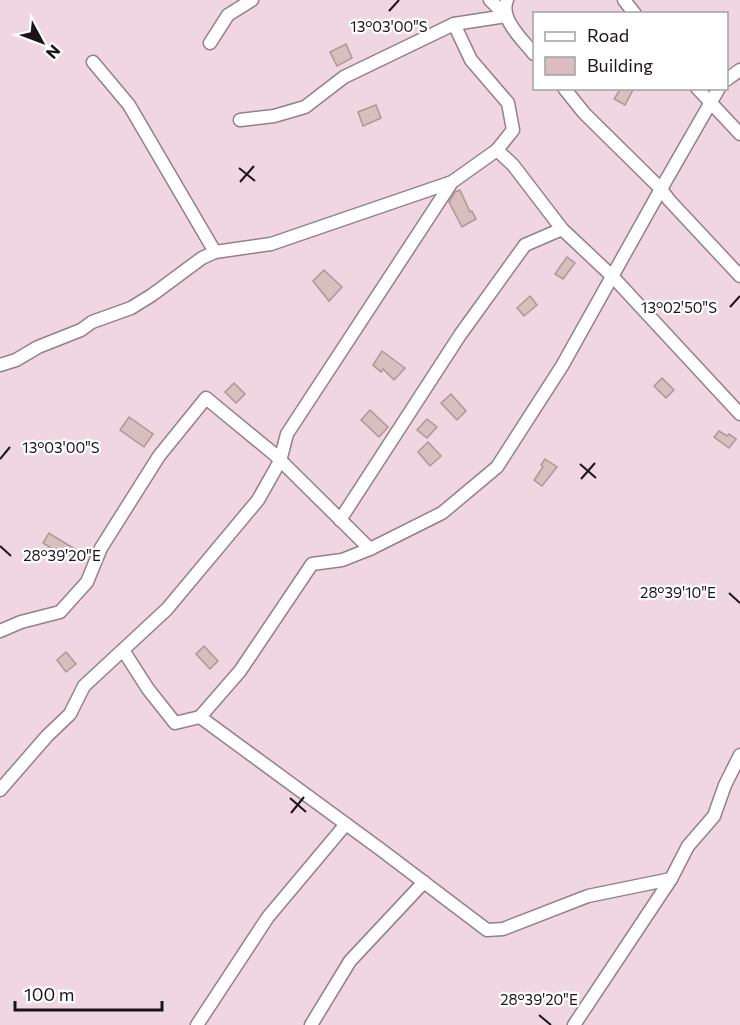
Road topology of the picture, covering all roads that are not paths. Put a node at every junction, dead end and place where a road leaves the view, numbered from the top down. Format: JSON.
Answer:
{"nodes":[{"id":1,"x":252,"y":0,"type":"edge"},
{"id":2,"x":490,"y":0,"type":"edge"},
{"id":3,"x":507,"y":0,"type":"edge"},
{"id":4,"x":624,"y":0,"type":"edge"},
{"id":5,"x":633,"y":12,"type":"edge"},
{"id":6,"x":506,"y":16,"type":"junction"},
{"id":7,"x":454,"y":24,"type":"junction"},
{"id":8,"x":210,"y":43,"type":"dead end"},
{"id":9,"x":533,"y":53,"type":"edge"},
{"id":10,"x":93,"y":62,"type":"dead end"},
{"id":11,"x":566,"y":90,"type":"edge"},
{"id":12,"x":699,"y":90,"type":"edge"},
{"id":13,"x":718,"y":90,"type":"edge"},
{"id":14,"x":709,"y":103,"type":"junction"},
{"id":15,"x":240,"y":120,"type":"dead end"},
{"id":16,"x":740,"y":134,"type":"edge"},
{"id":17,"x":497,"y":150,"type":"junction"},
{"id":18,"x":452,"y":182,"type":"junction"},
{"id":19,"x":661,"y":189,"type":"junction"},
{"id":20,"x":562,"y":229,"type":"junction"},
{"id":21,"x":215,"y":252,"type":"junction"},
{"id":22,"x":740,"y":276,"type":"edge"},
{"id":23,"x":613,"y":277,"type":"junction"},
{"id":24,"x":0,"y":365,"type":"edge"},
{"id":25,"x":740,"y":414,"type":"edge"},
{"id":26,"x":280,"y":460,"type":"junction"},
{"id":27,"x":340,"y":519,"type":"junction"},
{"id":28,"x":370,"y":549,"type":"junction"},
{"id":29,"x":0,"y":632,"type":"edge"},
{"id":30,"x":123,"y":650,"type":"junction"},
{"id":31,"x":200,"y":717,"type":"junction"},
{"id":32,"x":740,"y":755,"type":"edge"},
{"id":33,"x":0,"y":790,"type":"edge"},
{"id":34,"x":346,"y":824,"type":"junction"},
{"id":35,"x":671,"y":879,"type":"junction"},
{"id":36,"x":424,"y":882,"type":"junction"},
{"id":37,"x":197,"y":1025,"type":"edge"},
{"id":38,"x":311,"y":1025,"type":"edge"},
{"id":39,"x":574,"y":1025,"type":"edge"}],
"edges":[{"from":1,"to":8,"type":"street"},
{"from":2,"to":6,"type":"street"},
{"from":3,"to":6,"type":"street"},
{"from":4,"to":5,"type":"street"},
{"from":6,"to":7,"type":"street"},
{"from":6,"to":9,"type":"street"},
{"from":7,"to":15,"type":"street"},
{"from":7,"to":17,"type":"street"},
{"from":10,"to":21,"type":"street"},
{"from":11,"to":19,"type":"street"},
{"from":12,"to":14,"type":"street"},
{"from":13,"to":14,"type":"street"},
{"from":14,"to":16,"type":"street"},
{"from":14,"to":19,"type":"street"},
{"from":17,"to":18,"type":"street"},
{"from":17,"to":20,"type":"street"},
{"from":18,"to":21,"type":"street"},
{"from":18,"to":26,"type":"street"},
{"from":19,"to":22,"type":"street"},
{"from":19,"to":23,"type":"street"},
{"from":20,"to":23,"type":"street"},
{"from":20,"to":27,"type":"street"},
{"from":21,"to":24,"type":"street"},
{"from":23,"to":25,"type":"street"},
{"from":23,"to":28,"type":"street"},
{"from":26,"to":27,"type":"street"},
{"from":26,"to":29,"type":"street"},
{"from":26,"to":30,"type":"street"},
{"from":27,"to":28,"type":"street"},
{"from":28,"to":31,"type":"street"},
{"from":30,"to":31,"type":"street"},
{"from":30,"to":33,"type":"street"},
{"from":31,"to":34,"type":"street"},
{"from":32,"to":35,"type":"street"},
{"from":34,"to":36,"type":"street"},
{"from":34,"to":37,"type":"street"},
{"from":35,"to":36,"type":"street"},
{"from":35,"to":39,"type":"street"},
{"from":36,"to":38,"type":"street"}]}
